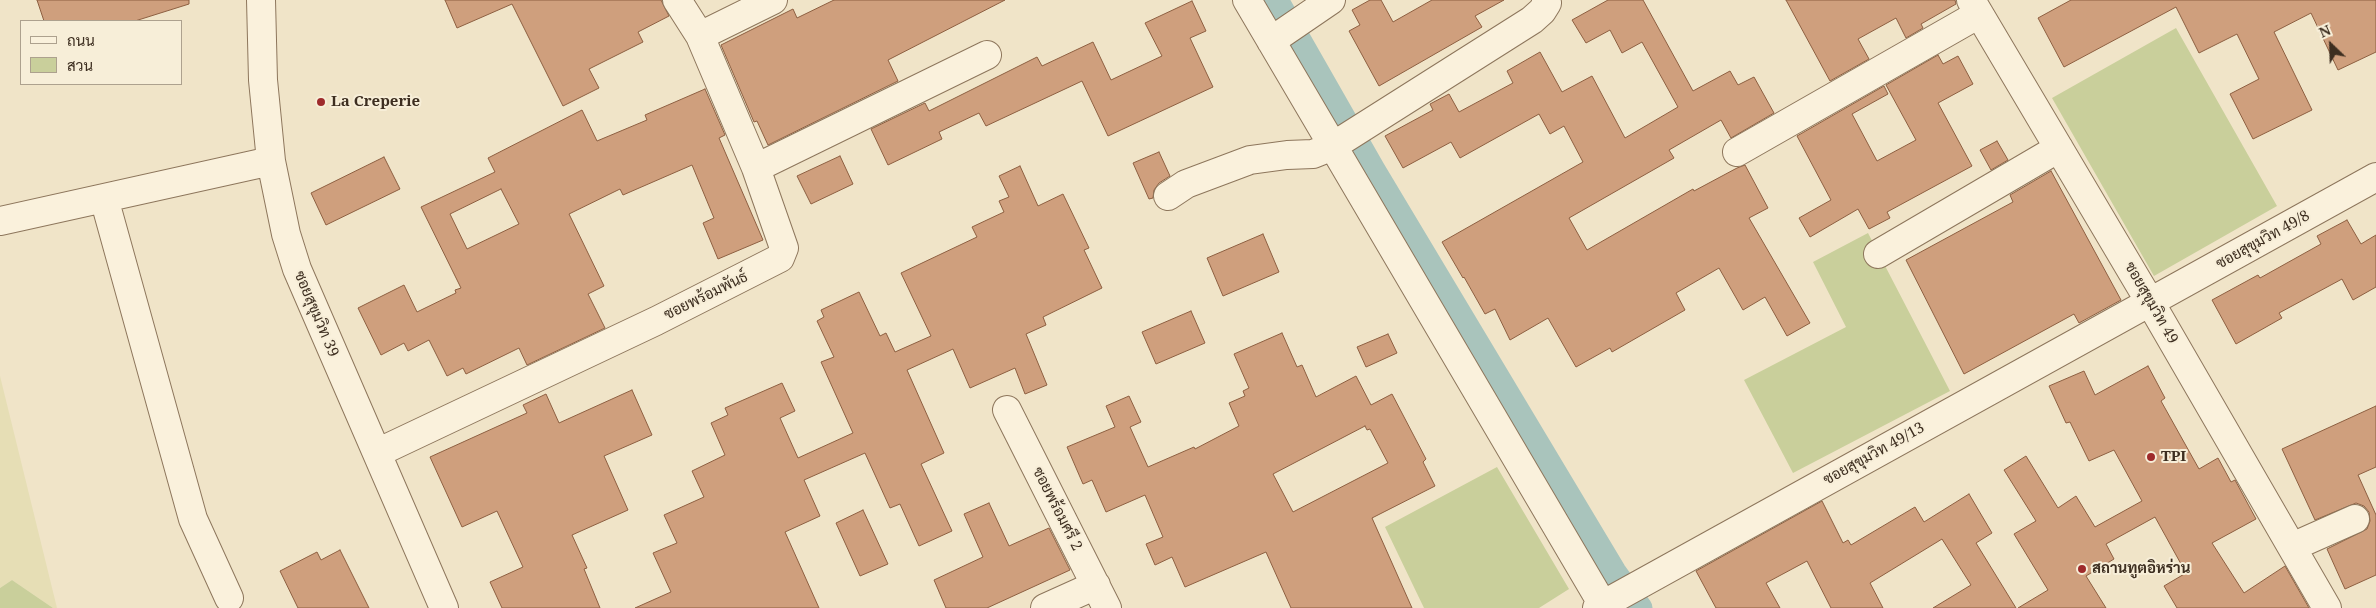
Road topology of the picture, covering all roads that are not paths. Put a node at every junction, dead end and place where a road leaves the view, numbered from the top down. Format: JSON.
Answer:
{"nodes":[{"id":1,"x":261,"y":0,"type":"edge"},
{"id":2,"x":677,"y":0,"type":"edge"},
{"id":3,"x":773,"y":0,"type":"edge"},
{"id":4,"x":1246,"y":0,"type":"edge"},
{"id":5,"x":1332,"y":0,"type":"edge"},
{"id":6,"x":1546,"y":0,"type":"edge"},
{"id":7,"x":1975,"y":7,"type":"edge"},
{"id":8,"x":700,"y":36,"type":"junction"},
{"id":9,"x":1271,"y":41,"type":"junction"},
{"id":10,"x":987,"y":55,"type":"dead end"},
{"id":11,"x":1333,"y":146,"type":"junction"},
{"id":12,"x":2059,"y":148,"type":"junction"},
{"id":13,"x":1737,"y":152,"type":"dead end"},
{"id":14,"x":271,"y":161,"type":"junction"},
{"id":15,"x":756,"y":168,"type":"junction"},
{"id":16,"x":2376,"y":178,"type":"edge"},
{"id":17,"x":1168,"y":196,"type":"dead end"},
{"id":18,"x":104,"y":198,"type":"junction"},
{"id":19,"x":0,"y":222,"type":"edge"},
{"id":20,"x":1878,"y":254,"type":"dead end"},
{"id":21,"x":2150,"y":302,"type":"junction"},
{"id":22,"x":1007,"y":410,"type":"dead end"},
{"id":23,"x":377,"y":452,"type":"junction"},
{"id":24,"x":2355,"y":519,"type":"dead end"},
{"id":25,"x":2292,"y":547,"type":"junction"},
{"id":26,"x":1101,"y":596,"type":"edge"},
{"id":27,"x":229,"y":598,"type":"dead end"},
{"id":28,"x":1600,"y":606,"type":"edge"},
{"id":29,"x":444,"y":608,"type":"edge"},
{"id":30,"x":1045,"y":608,"type":"edge"},
{"id":31,"x":2327,"y":608,"type":"edge"}],
"edges":[{"from":1,"to":14,"type":"street","name":"ซอยสุขุมวิท 39"},
{"from":2,"to":8,"type":"street","name":"ซอยพร้อมพันธ์"},
{"from":3,"to":8,"type":"street"},
{"from":4,"to":9,"type":"street"},
{"from":5,"to":9,"type":"street"},
{"from":6,"to":11,"type":"street"},
{"from":7,"to":12,"type":"street","name":"ซอยสุขุมวิท 49"},
{"from":7,"to":13,"type":"street"},
{"from":8,"to":15,"type":"street","name":"ซอยพร้อมพันธ์"},
{"from":9,"to":11,"type":"street"},
{"from":10,"to":15,"type":"street"},
{"from":11,"to":17,"type":"street"},
{"from":11,"to":28,"type":"street"},
{"from":12,"to":20,"type":"street"},
{"from":12,"to":21,"type":"street","name":"ซอยสุขุมวิท 49"},
{"from":14,"to":18,"type":"street"},
{"from":14,"to":23,"type":"street","name":"ซอยสุขุมวิท 39"},
{"from":15,"to":23,"type":"street","name":"ซอยพร้อมพันธ์"},
{"from":16,"to":21,"type":"street","name":"ซอยสุขุมวิท 49/8"},
{"from":18,"to":19,"type":"street"},
{"from":18,"to":27,"type":"street"},
{"from":21,"to":25,"type":"street","name":"ซอยสุขุมวิท 49"},
{"from":21,"to":28,"type":"street","name":"ซอยสุขุมวิท 49/13"},
{"from":22,"to":26,"type":"street","name":"ซอยพร้อมศรี 2"},
{"from":23,"to":29,"type":"street","name":"ซอยสุขุมวิท 39"},
{"from":24,"to":25,"type":"street"},
{"from":25,"to":31,"type":"street","name":"ซอยสุขุมวิท 49"},
{"from":26,"to":30,"type":"street"}]}
